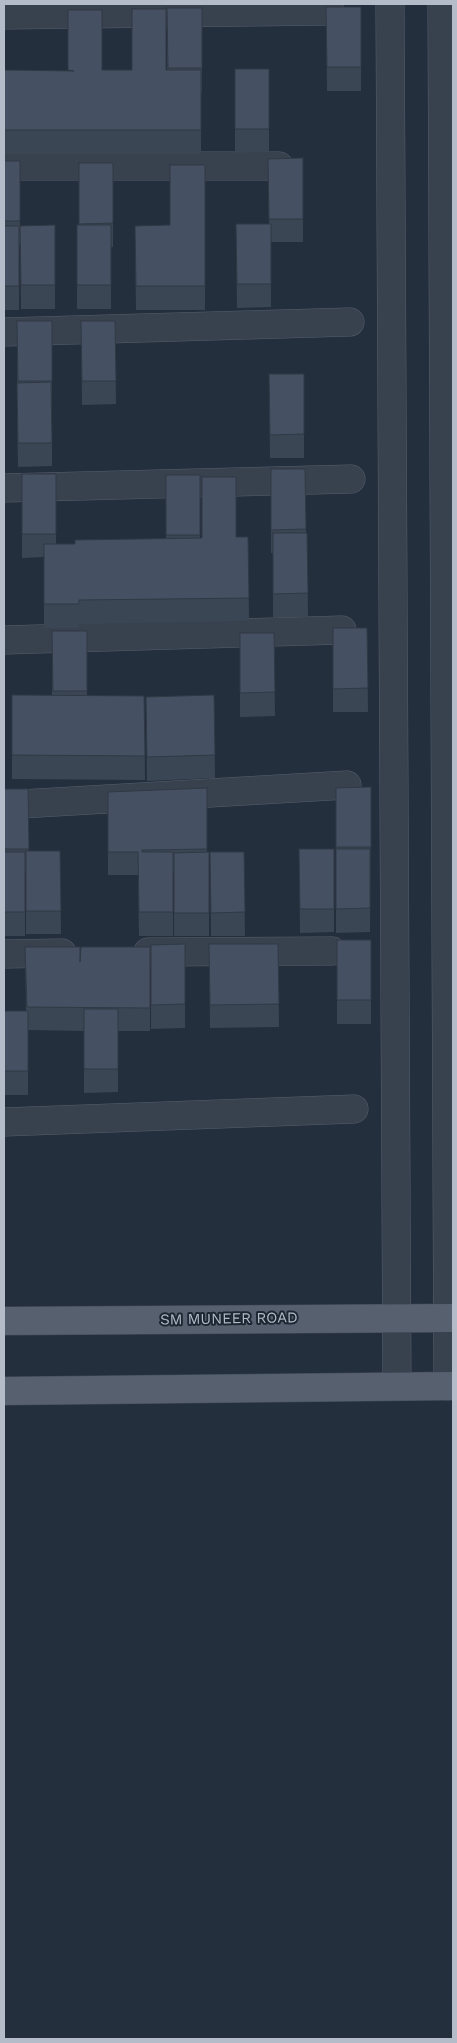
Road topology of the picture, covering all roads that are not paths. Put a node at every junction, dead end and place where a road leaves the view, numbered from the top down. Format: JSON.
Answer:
{"nodes":[{"id":1,"x":390,"y":4,"type":"edge"},
{"id":2,"x":442,"y":4,"type":"edge"},
{"id":3,"x":330,"y":11,"type":"edge"},
{"id":4,"x":4,"y":15,"type":"edge"},
{"id":5,"x":4,"y":166,"type":"edge"},
{"id":6,"x":279,"y":166,"type":"edge"},
{"id":7,"x":350,"y":322,"type":"dead end"},
{"id":8,"x":4,"y":332,"type":"edge"},
{"id":9,"x":351,"y":478,"type":"dead end"},
{"id":10,"x":4,"y":488,"type":"edge"},
{"id":11,"x":449,"y":554,"type":"edge"},
{"id":12,"x":342,"y":630,"type":"edge"},
{"id":13,"x":4,"y":640,"type":"edge"},
{"id":14,"x":346,"y":785,"type":"dead end"},
{"id":15,"x":4,"y":805,"type":"edge"},
{"id":16,"x":332,"y":951,"type":"dead end"},
{"id":17,"x":83,"y":953,"type":"edge"},
{"id":18,"x":123,"y":953,"type":"edge"},
{"id":19,"x":4,"y":954,"type":"edge"},
{"id":20,"x":354,"y":1109,"type":"dead end"},
{"id":21,"x":4,"y":1122,"type":"edge"},
{"id":22,"x":398,"y":1316,"type":"junction"},
{"id":23,"x":450,"y":1318,"type":"edge"},
{"id":24,"x":4,"y":1321,"type":"edge"},
{"id":25,"x":397,"y":1386,"type":"junction"},
{"id":26,"x":451,"y":1386,"type":"edge"},
{"id":27,"x":4,"y":1390,"type":"edge"}],
"edges":[{"from":1,"to":22,"type":"street"},
{"from":2,"to":11,"type":"street"},
{"from":3,"to":4,"type":"street"},
{"from":5,"to":6,"type":"street"},
{"from":7,"to":8,"type":"street"},
{"from":9,"to":10,"type":"street"},
{"from":11,"to":23,"type":"street"},
{"from":12,"to":13,"type":"street"},
{"from":14,"to":15,"type":"street"},
{"from":16,"to":18,"type":"street"},
{"from":17,"to":19,"type":"street"},
{"from":20,"to":21,"type":"street"},
{"from":22,"to":23,"type":"main road","name":"SM MUNEER ROAD"},
{"from":22,"to":24,"type":"main road","name":"SM MUNEER ROAD"},
{"from":22,"to":25,"type":"street"},
{"from":23,"to":26,"type":"street"},
{"from":25,"to":26,"type":"main road"},
{"from":25,"to":27,"type":"main road"}]}
